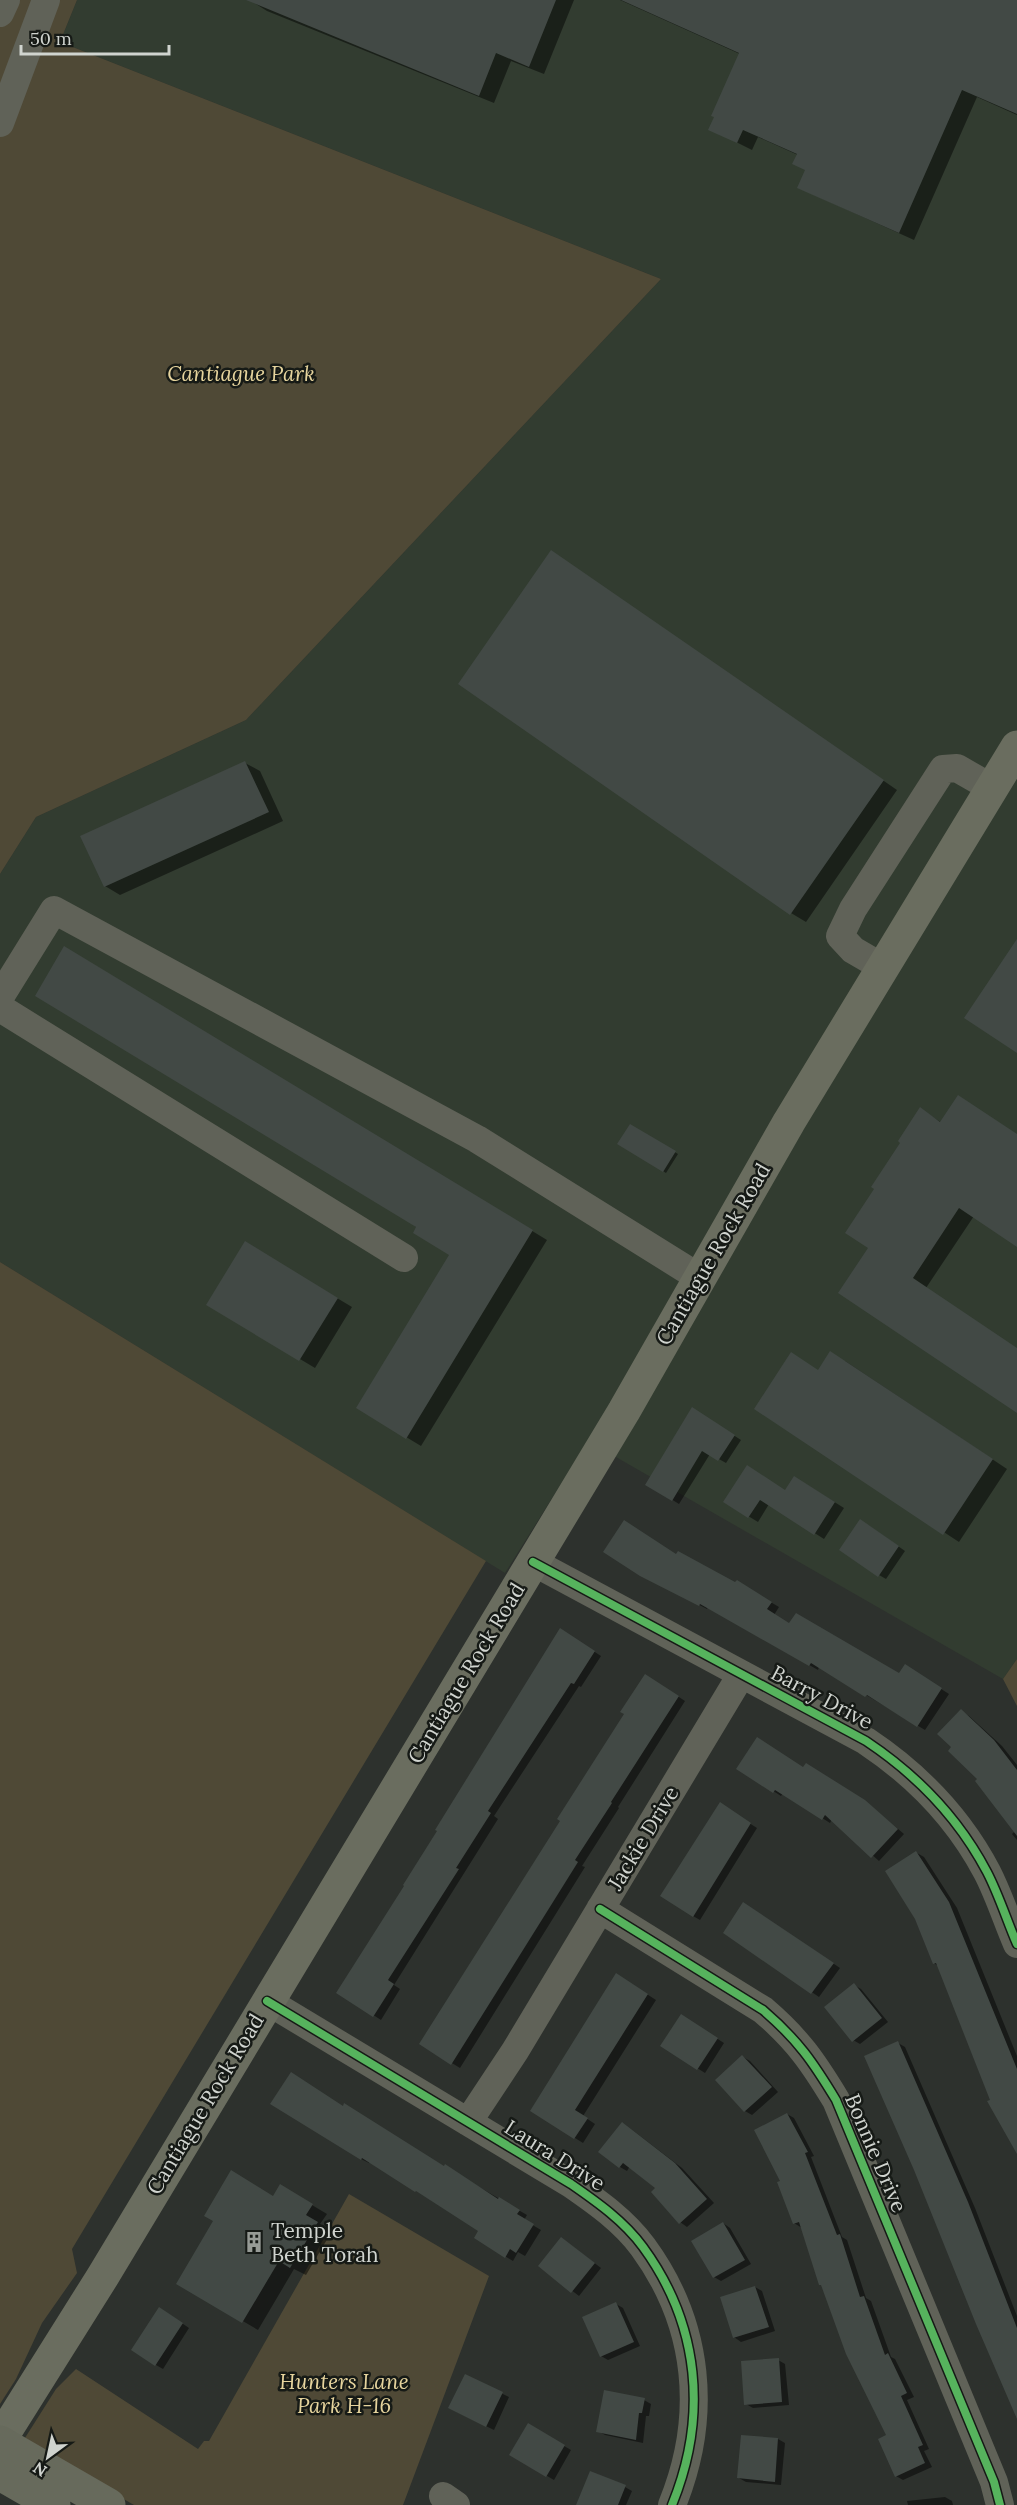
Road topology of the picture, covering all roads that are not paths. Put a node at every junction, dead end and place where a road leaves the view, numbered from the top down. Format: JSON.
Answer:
{"nodes":[{"id":1,"x":6,"y":0,"type":"edge"},
{"id":2,"x":46,"y":0,"type":"edge"},
{"id":3,"x":0,"y":13,"type":"edge"},
{"id":4,"x":0,"y":123,"type":"edge"},
{"id":5,"x":1017,"y":747,"type":"edge"},
{"id":6,"x":992,"y":788,"type":"junction"},
{"id":7,"x":884,"y":968,"type":"junction"},
{"id":8,"x":0,"y":997,"type":"edge"},
{"id":9,"x":0,"y":1008,"type":"edge"},
{"id":10,"x":404,"y":1258,"type":"dead end"},
{"id":11,"x":700,"y":1278,"type":"junction"},
{"id":12,"x":533,"y":1562,"type":"junction"},
{"id":13,"x":741,"y":1675,"type":"junction"},
{"id":14,"x":600,"y":1909,"type":"junction"},
{"id":15,"x":1016,"y":1937,"type":"edge"},
{"id":16,"x":267,"y":2001,"type":"junction"},
{"id":17,"x":468,"y":2122,"type":"junction"},
{"id":18,"x":0,"y":2441,"type":"edge"},
{"id":19,"x":0,"y":2474,"type":"edge"},
{"id":20,"x":54,"y":2505,"type":"edge"},
{"id":21,"x":110,"y":2505,"type":"edge"},
{"id":22,"x":672,"y":2505,"type":"edge"},
{"id":23,"x":1000,"y":2505,"type":"edge"}],
"edges":[{"from":1,"to":3,"type":"street"},
{"from":2,"to":4,"type":"street"},
{"from":5,"to":6,"type":"main road","name":"Cantiague Rock Road"},
{"from":6,"to":7,"type":"main road","name":"Cantiague Rock Road"},
{"from":6,"to":7,"type":"street"},
{"from":7,"to":11,"type":"main road","name":"Cantiague Rock Road"},
{"from":8,"to":11,"type":"street"},
{"from":9,"to":10,"type":"street"},
{"from":11,"to":12,"type":"main road","name":"Cantiague Rock Road"},
{"from":12,"to":13,"type":"street","name":"Barry Drive"},
{"from":12,"to":16,"type":"main road","name":"Cantiague Rock Road"},
{"from":13,"to":14,"type":"street","name":"Jackie Drive"},
{"from":13,"to":15,"type":"street","name":"Barry Drive"},
{"from":14,"to":17,"type":"street","name":"Jackie Drive"},
{"from":14,"to":23,"type":"street","name":"Bonnie Drive"},
{"from":16,"to":17,"type":"street","name":"Laura Drive"},
{"from":16,"to":18,"type":"main road","name":"Cantiague Rock Road"},
{"from":17,"to":22,"type":"street","name":"Laura Drive"},
{"from":18,"to":21,"type":"highway"},
{"from":19,"to":20,"type":"highway"}]}
